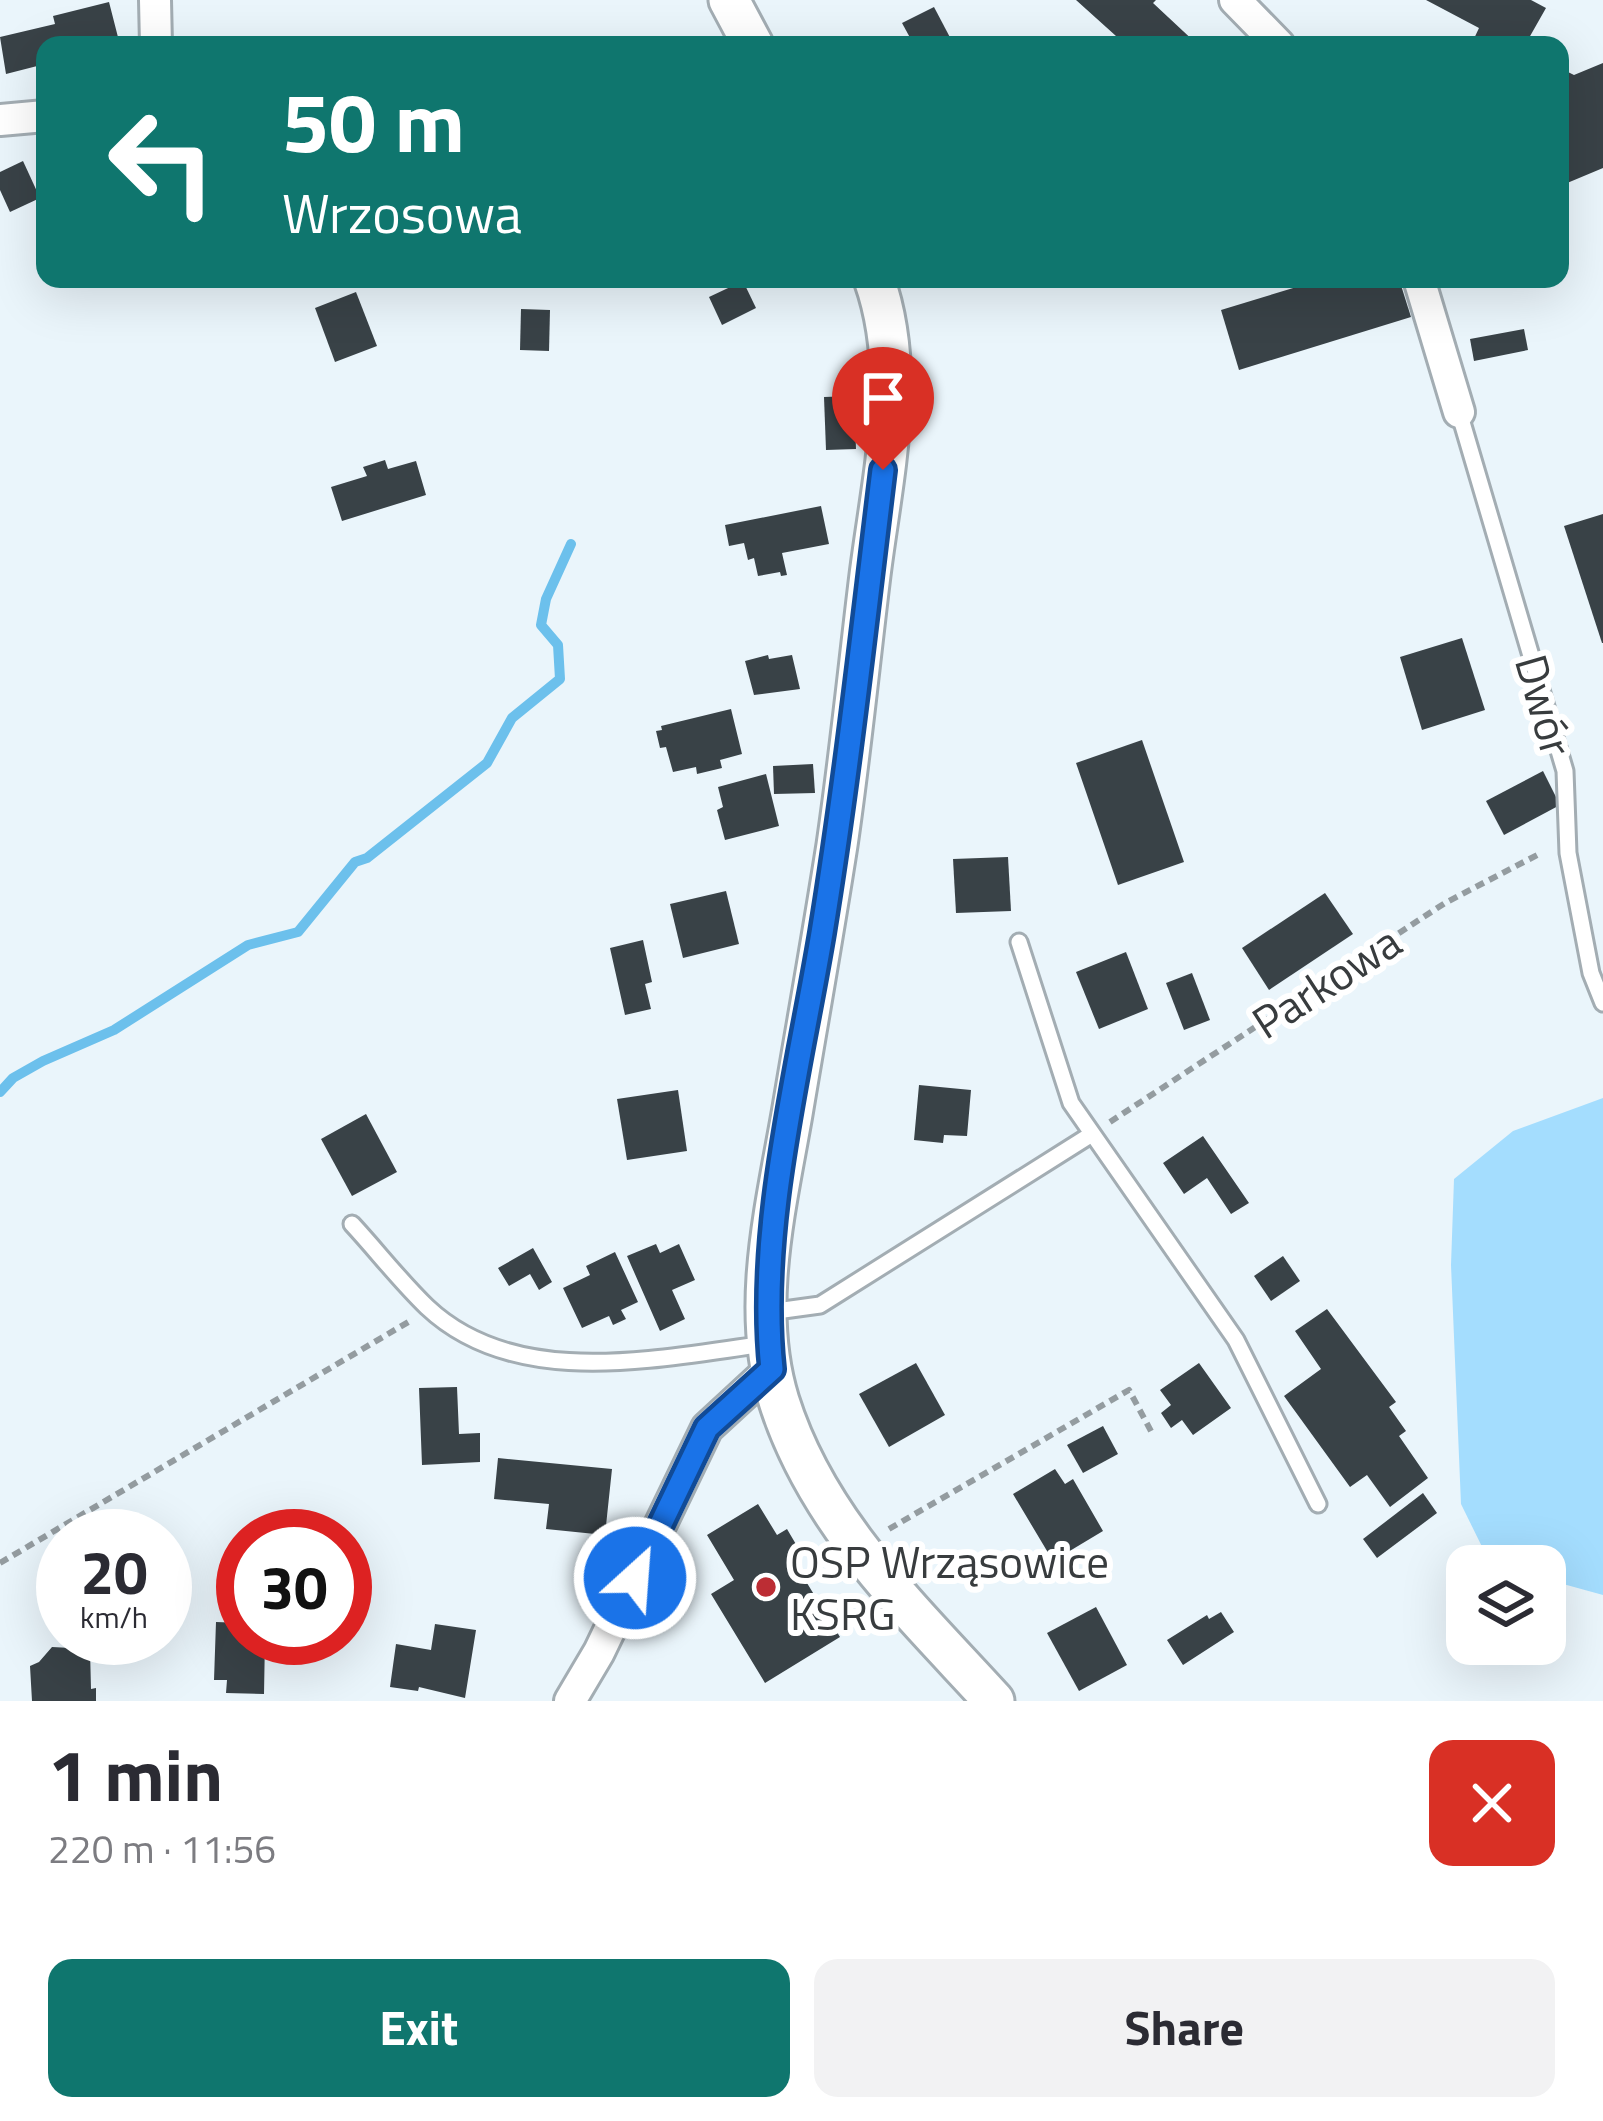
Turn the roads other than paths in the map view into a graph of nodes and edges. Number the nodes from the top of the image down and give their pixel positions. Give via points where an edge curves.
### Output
1 (155, 0) edge
2 (729, 0) edge
3 (1235, 0) edge
4 (156, 36) edge
5 (748, 36) edge
6 (1261, 36) edge
7 (36, 117) edge
8 (0, 121) edge
9 (876, 288) edge
10 (1422, 288) edge
11 (1460, 412) joint
12 (1019, 942) dead end
13 (1603, 1003) edge
14 (1092, 1134) junction
15 (352, 1224) dead end
16 (769, 1342) junction
17 (1318, 1504) dead end
18 (569, 1701) edge
19 (994, 1701) edge

1 - 4 street
2 - 5 street
3 - 6 street
7 - 8 street
9 - 16 street via 890,345 888,423 837,845 774,1217
10 - 11 street
11 - 13 lane, Dwór via 1565,771 1568,840
12 - 14 lane via 1071,1103
14 - 16 lane
14 - 17 lane via 1236,1340
15 - 16 lane via 429,1310 486,1345 542,1359 638,1362
16 - 18 street via 707,1428
16 - 19 street via 796,1448 851,1540

